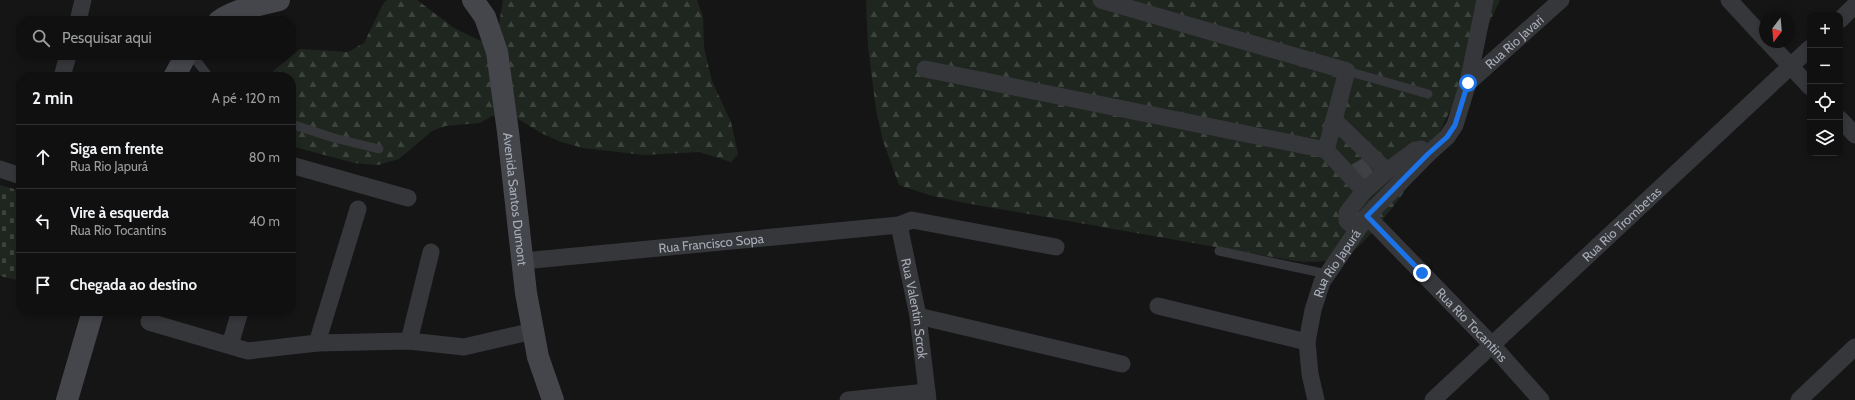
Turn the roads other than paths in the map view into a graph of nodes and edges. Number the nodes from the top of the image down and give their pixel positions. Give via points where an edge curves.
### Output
1 (83, 0) edge
2 (279, 0) edge
3 (473, 0) edge
4 (1101, 0) edge
5 (1485, 0) edge
6 (1561, 0) edge
7 (1728, 0) edge
8 (1855, 5) edge
9 (79, 16) edge
10 (226, 16) edge
11 (1843, 17) edge
12 (1759, 33) edge
13 (1773, 48) edge
14 (1807, 51) edge
15 (67, 60) edge
16 (183, 60) edge
17 (196, 60) edge
18 (1790, 67) junction
19 (925, 69) dead end
20 (1347, 71) junction
21 (63, 72) edge
22 (177, 72) edge
23 (205, 72) edge
24 (1468, 83) junction
25 (1807, 84) edge
26 (1428, 94) dead end
27 (1334, 120) junction
28 (1841, 120) edge
29 (296, 126) edge
30 (1855, 135) edge
31 (379, 148) dead end
32 (1326, 150) junction
33 (1428, 154) junction
34 (296, 166) edge
35 (0, 169) edge
36 (1387, 171) junction
37 (16, 174) edge
38 (1364, 191) junction
39 (408, 198) dead end
40 (358, 209) dead end
41 (1367, 216) junction
42 (899, 226) junction
43 (1357, 230) junction
44 (1056, 246) dead end
45 (1219, 251) dead end
46 (431, 252) dead end
47 (523, 261) junction
48 (1327, 274) junction
49 (1158, 306) dead end
50 (92, 316) edge
51 (151, 316) edge
52 (239, 316) edge
53 (918, 316) junction
54 (533, 331) junction
55 (408, 341) junction
56 (1307, 342) junction
57 (317, 343) junction
58 (230, 345) junction
59 (1492, 345) junction
60 (1855, 346) edge
61 (1122, 364) dead end
62 (927, 396) edge
63 (67, 400) edge
64 (553, 400) edge
65 (848, 400) edge
66 (1316, 400) edge
67 (1433, 400) edge
68 (1541, 400) edge
69 (1799, 400) edge

1 - 9 street
2 - 10 street
3 - 47 street, Avenida Santos Dumont via 485,17 497,52
4 - 20 street
5 - 24 street, Rua Rio Japurá
6 - 24 street, Rua Rio Javari
7 - 12 street
8 - 11 street
13 - 18 street
14 - 18 street, Rua Rio Trombetas
15 - 21 street
16 - 22 street
17 - 23 lane
18 - 25 street
18 - 59 street, Rua Rio Trombetas
19 - 32 street
20 - 26 lane
20 - 27 street
24 - 33 street, Rua Rio Japurá via 1455,125 1447,137
27 - 32 street
27 - 36 street
28 - 30 street
29 - 31 lane via 334,138
32 - 38 street
33 - 36 street via 1421,149 1414,151
33 - 41 street, Rua Rio Japurá
34 - 39 street
35 - 37 street
36 - 38 street
38 - 43 street via 1347,213 1347,221
40 - 57 street
41 - 43 street, Rua Rio Japurá
41 - 59 street, Rua Rio Tocantins
42 - 44 street, Rua Francisco Sopa via 912,220
42 - 47 street, Rua Francisco Sopa
42 - 53 street, Rua Valentin Scrok
43 - 48 street, Rua Rio Japurá
45 - 48 lane
46 - 55 street
47 - 54 street, Avenida Santos Dumont
48 - 56 street, Rua Rio Japurá via 1313,310
49 - 56 street
50 - 63 street
51 - 58 street via 149,322
52 - 58 street
53 - 61 street
53 - 62 street, Rua Valentin Scrok
54 - 55 street via 464,347
54 - 64 street, Avenida Santos Dumont via 538,357
55 - 57 street
56 - 66 street, Rua Rio Japurá
57 - 58 street via 248,351
59 - 67 street, Rua Rio Trombetas
59 - 68 street, Rua Rio Tocantins
60 - 69 street
62 - 65 street

